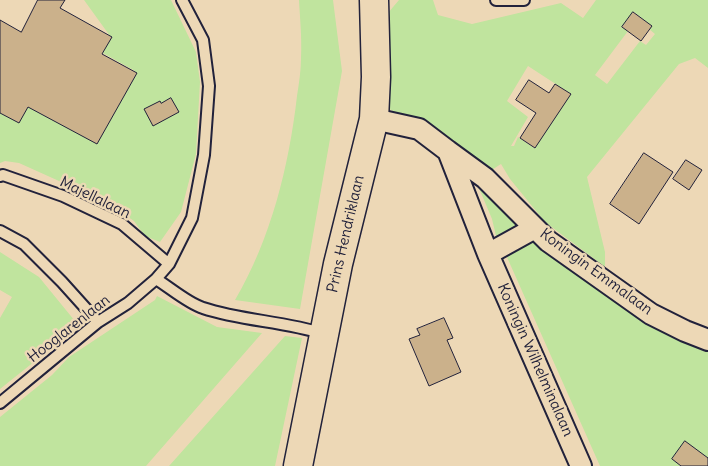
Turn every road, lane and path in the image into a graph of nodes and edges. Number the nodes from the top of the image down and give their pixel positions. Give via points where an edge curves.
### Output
1 (182, 0) edge
2 (374, 0) edge
3 (496, 0) edge
4 (524, 0) edge
5 (374, 119) junction
6 (448, 151) junction
7 (0, 176) edge
8 (535, 228) junction
9 (0, 231) edge
10 (488, 254) junction
11 (169, 264) junction
12 (156, 280) junction
13 (98, 322) junction
14 (324, 334) junction
15 (708, 340) edge
16 (0, 403) edge
17 (298, 466) edge
18 (581, 466) edge

1 - 11 lane, Hooglarenlaan via 203,40 209,86 204,155 192,218
2 - 5 main road, Prins Hendriklaan
3 - 4 lane
5 - 6 street via 419,129
5 - 14 main road, Prins Hendriklaan
6 - 8 street, Koningin Emmalaan via 485,178
6 - 10 street, Koningin Wilhelminalaan
7 - 11 lane, Majellalaan via 63,196 122,224
8 - 10 street
8 - 15 street, Koningin Emmalaan via 548,241 651,314
9 - 13 lane via 24,244
10 - 18 street, Koningin Wilhelminalaan
11 - 12 lane, Hooglarenlaan
12 - 13 lane, Hooglarenlaan
12 - 14 lane via 200,307
13 - 16 lane, Hooglarenlaan
14 - 17 main road, Prins Hendriklaan

